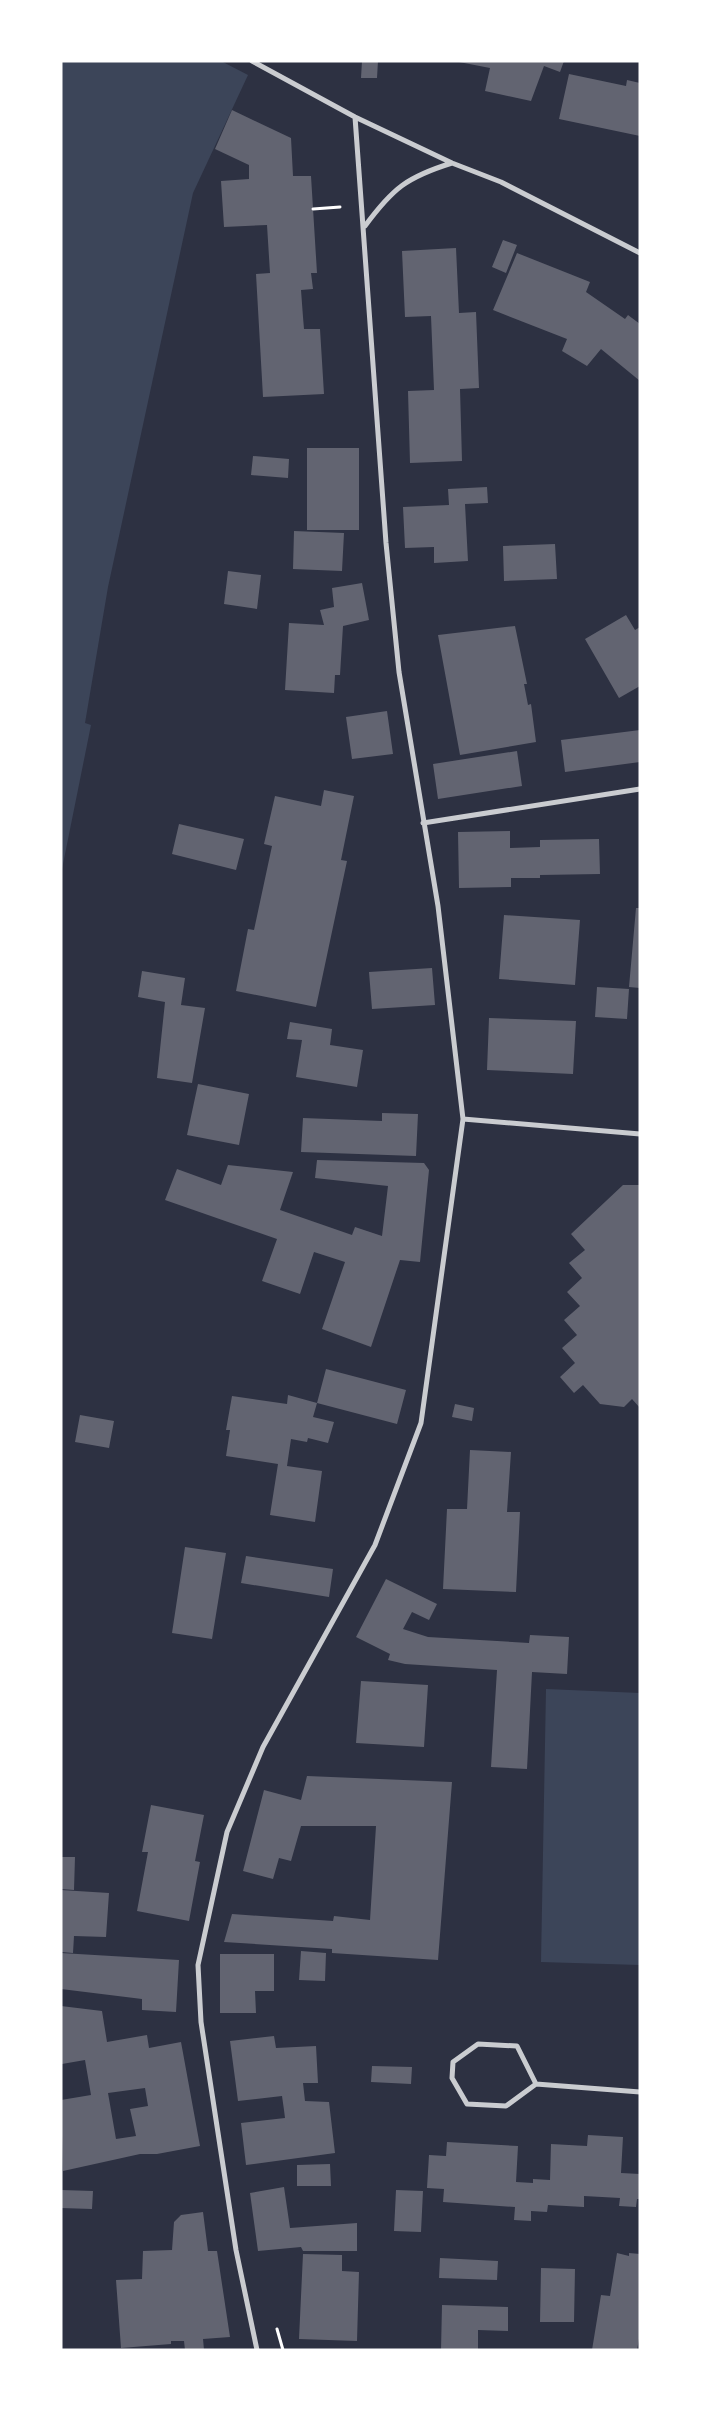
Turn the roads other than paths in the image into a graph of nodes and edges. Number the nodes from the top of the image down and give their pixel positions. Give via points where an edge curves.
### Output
1 (252, 61) edge
2 (355, 117) junction
3 (452, 163) junction
4 (364, 226) junction
5 (640, 253) edge
6 (640, 789) edge
7 (423, 823) junction
8 (463, 1119) junction
9 (640, 1134) edge
10 (536, 2084) junction
11 (640, 2092) edge
12 (257, 2350) edge

1 - 2 street
2 - 3 street
2 - 4 street
3 - 4 street via 420,173 386,197
3 - 5 street via 501,182
4 - 7 street via 386,543 396,642
6 - 7 street
7 - 8 street via 438,906
8 - 9 street
8 - 12 street via 421,1423 375,1546 263,1747 227,1832 198,1966 201,2022 236,2250
10 - 10 street via 506,2106 467,2104 452,2078 453,2062 478,2044 517,2046
10 - 11 street

